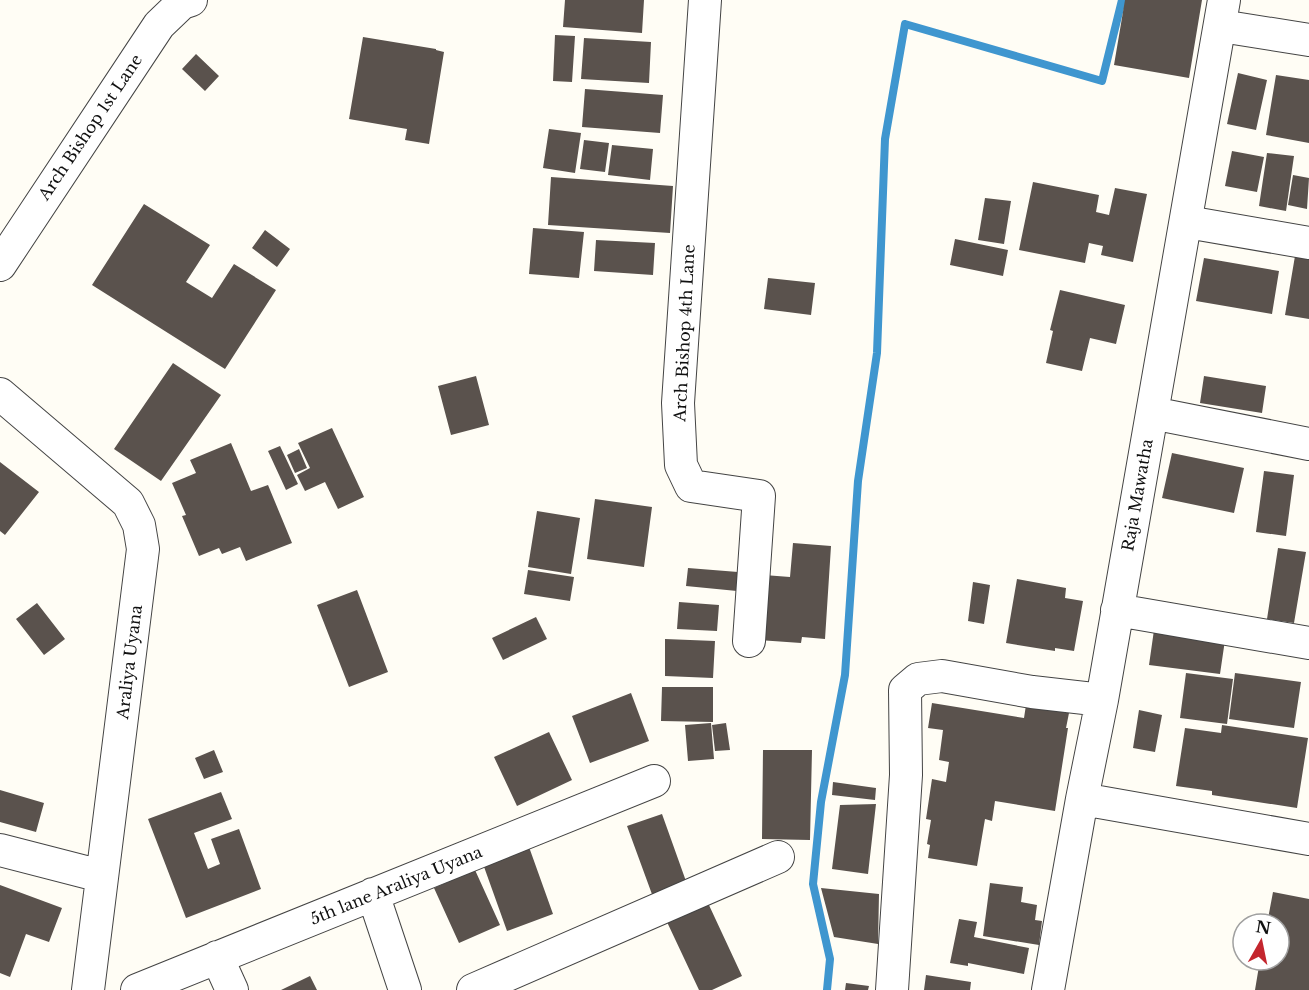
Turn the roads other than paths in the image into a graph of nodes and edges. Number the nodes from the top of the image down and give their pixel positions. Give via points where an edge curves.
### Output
1 (191, 0) edge
2 (705, 0) edge
3 (1222, 13) edge
4 (1309, 40) edge
5 (1187, 222) junction
6 (1309, 243) edge
7 (0, 264) edge
8 (0, 394) edge
9 (1152, 413) junction
10 (1309, 444) edge
11 (1117, 610) junction
12 (749, 642) dead end
13 (1309, 643) edge
14 (1102, 700) junction
15 (654, 781) dead end
16 (1082, 799) junction
17 (1309, 839) edge
18 (0, 850) edge
19 (778, 856) dead end
20 (101, 876) junction
21 (373, 894) junction
22 (218, 957) junction
23 (88, 990) edge
24 (137, 990) edge
25 (232, 990) edge
26 (405, 990) edge
27 (473, 990) edge
28 (892, 990) edge
29 (1048, 990) edge

1 - 7 street, Arch Bishop 1st Lane via 182,3 159,25
2 - 12 street, Arch Bishop 4th Lane via 678,403 681,465 691,486 759,496
3 - 4 street
3 - 5 street, Raja Mawatha
5 - 6 street
5 - 9 street, Raja Mawatha
8 - 20 street, Araliya Uyana via 128,503 139,525 143,549
9 - 10 street
9 - 11 street, Raja Mawatha
11 - 13 street
11 - 14 street, Raja Mawatha
14 - 16 street, Raja Mawatha
14 - 28 street via 942,676 918,679 905,690 906,775
15 - 21 street, 5th lane Araliya Uyana
16 - 17 street
16 - 29 street, Raja Mawatha
18 - 20 street
19 - 27 street
20 - 23 street, Araliya Uyana
21 - 22 street, 5th lane Araliya Uyana
21 - 26 street
22 - 24 street, 5th lane Araliya Uyana
22 - 25 street

